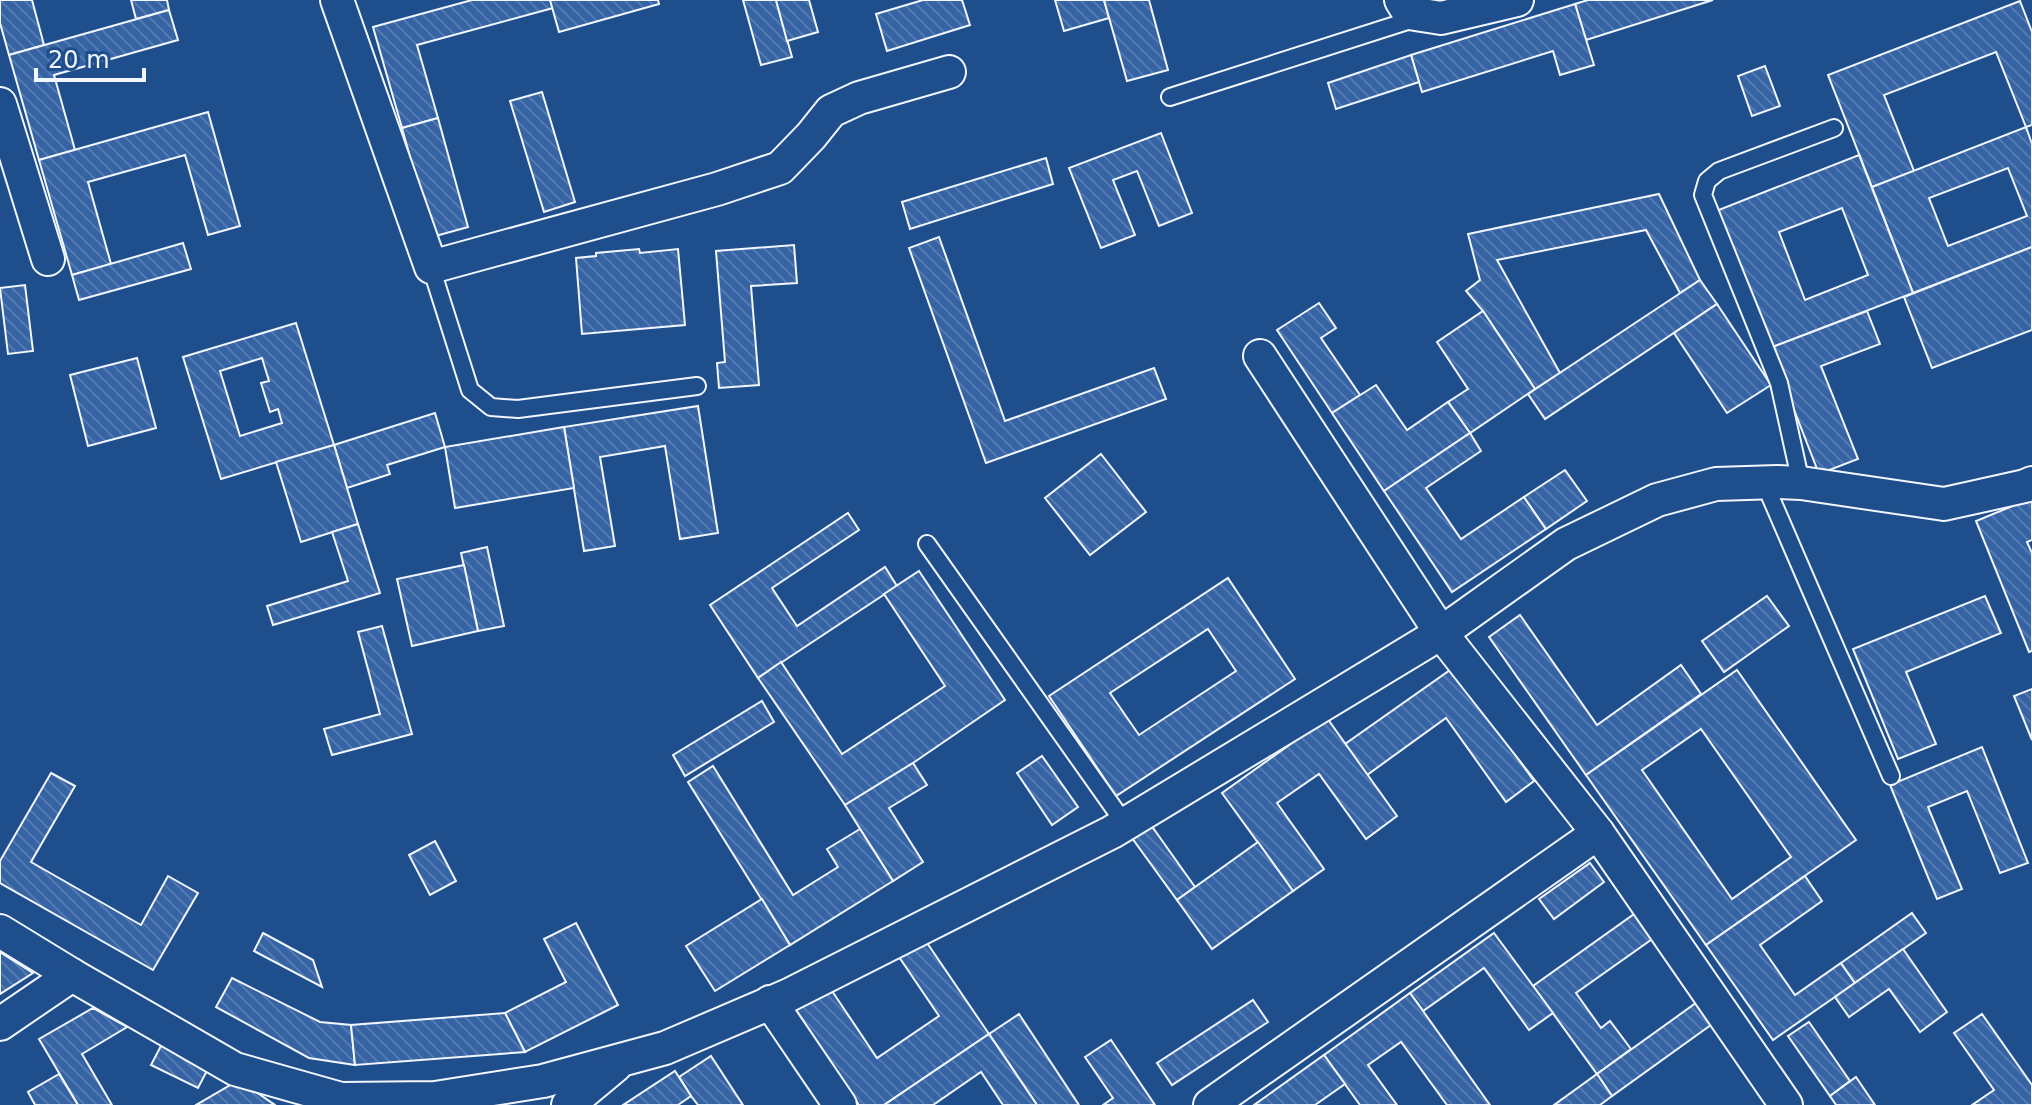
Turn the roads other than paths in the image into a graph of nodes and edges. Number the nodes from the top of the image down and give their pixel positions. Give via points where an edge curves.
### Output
1 (337, 0) edge
2 (1517, 0) edge
3 (1413, 8) edge
4 (949, 72) dead end
5 (1170, 97) dead end
6 (0, 104) edge
7 (1834, 128) dead end
8 (48, 259) dead end
9 (431, 267) junction
10 (1260, 356) dead end
11 (697, 386) dead end
12 (1764, 482) junction
13 (1801, 483) junction
14 (2032, 483) edge
15 (927, 544) dead end
16 (1441, 633) junction
17 (1891, 776) dead end
18 (1125, 824) junction
19 (1598, 833) junction
20 (0, 931) edge
21 (72, 975) junction
22 (770, 1002) junction
23 (0, 1024) edge
24 (622, 1060) junction
25 (568, 1105) edge
26 (840, 1105) edge
27 (1210, 1105) edge
28 (1786, 1105) edge

1 - 9 street
2 - 3 street via 1441,18
3 - 5 lane
4 - 9 street via 831,111 780,168
6 - 8 street
7 - 13 lane via 1719,171 1707,181 1703,195 1779,383
9 - 11 lane via 470,390 491,407 518,409
10 - 16 street
12 - 13 street
12 - 16 street via 1716,484 1657,500 1566,544
12 - 17 lane
13 - 14 street via 1944,504
15 - 18 lane
16 - 18 street
16 - 19 street
18 - 22 street
19 - 27 street
19 - 28 street
20 - 21 street
21 - 23 street
21 - 24 street via 235,1069 341,1099 435,1098 543,1081
22 - 24 street via 665,1048
22 - 26 street
24 - 25 street

